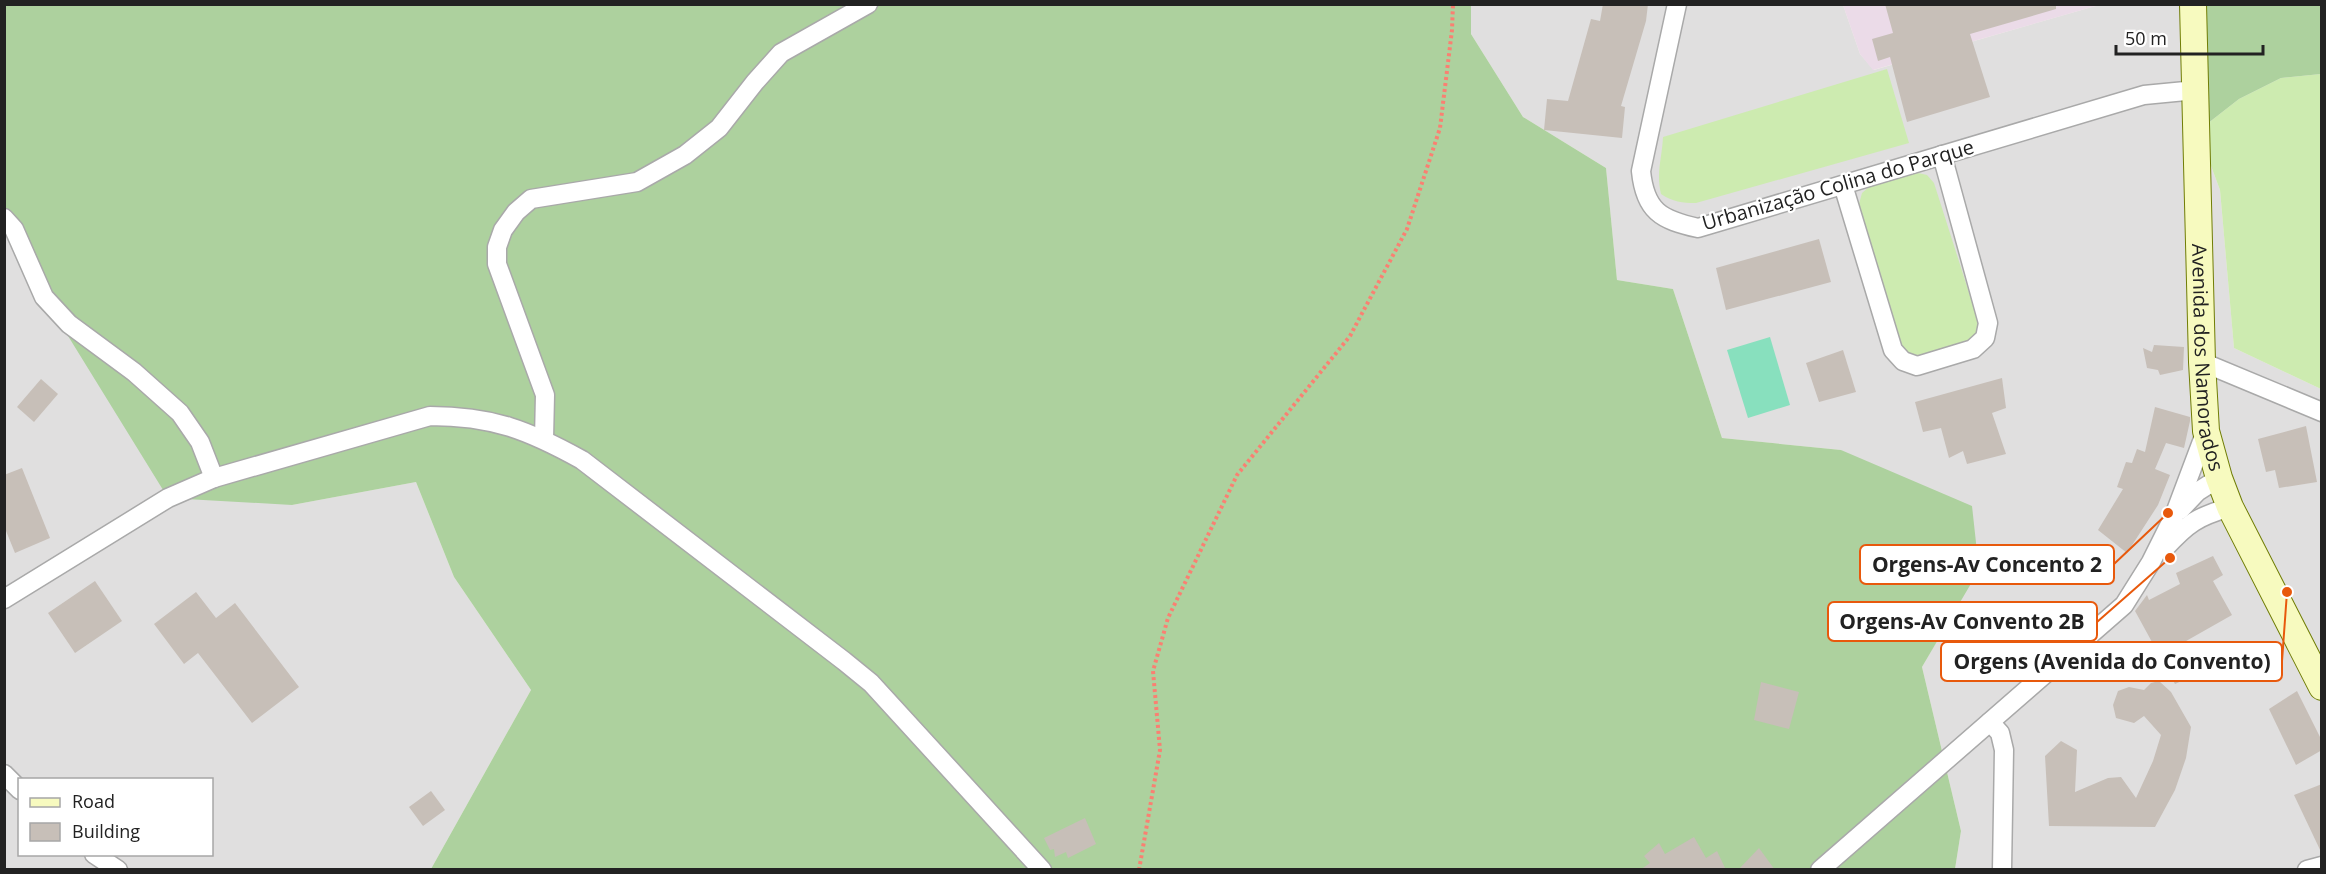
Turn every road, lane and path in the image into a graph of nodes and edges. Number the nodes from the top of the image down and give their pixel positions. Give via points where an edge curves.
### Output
1 (868, 4) edge
2 (1453, 4) edge
3 (1677, 4) edge
4 (2193, 4) edge
5 (2196, 90) junction
6 (1942, 155) junction
7 (1843, 185) junction
8 (4, 218) edge
9 (2202, 362) junction
10 (2322, 412) edge
11 (2206, 431) junction
12 (544, 438) junction
13 (214, 477) junction
14 (2219, 478) junction
15 (2230, 507) junction
16 (2174, 516) junction
17 (2151, 562) junction
18 (4, 599) edge
19 (2322, 687) edge
20 (1990, 722) junction
21 (4, 774) edge
22 (18, 788) edge
23 (96, 856) edge
24 (2322, 866) edge
25 (118, 870) edge
26 (1042, 870) edge
27 (1140, 870) edge
28 (1820, 870) edge
29 (2002, 870) edge
30 (2307, 870) edge

1 - 12 street via 781,53 719,128 685,155 637,182 531,199 516,212 503,230 497,264 545,395
2 - 27 path via 1440,128 1407,229 1350,336 1237,475 1168,618 1153,671 1160,750
3 - 7 street, Urbanização Colina do Parque via 1641,171 1643,191 1664,218 1698,228
4 - 5 street, Avenida dos Namorados
5 - 6 street, Urbanização Colina do Parque via 2144,95
5 - 9 street, Avenida dos Namorados
6 - 7 street, Urbanização Colina do Parque
6 - 7 street via 1989,323 1985,338 1973,349 1917,366 1903,361 1893,350
8 - 13 street via 14,229 44,297 69,324 134,372 180,413 200,442
9 - 10 street
9 - 11 street, Avenida dos Namorados
11 - 14 street, Avenida dos Namorados
11 - 16 street
12 - 13 street via 466,416 430,416
12 - 26 street via 582,460 871,683
13 - 18 street via 168,498
14 - 15 street, Avenida dos Namorados
14 - 16 street via 2197,492
15 - 17 street via 2187,524
15 - 19 street, Avenida dos Namorados
16 - 17 street
17 - 20 street via 2124,605
20 - 28 street
20 - 29 street via 2000,733 2004,750
21 - 22 street
23 - 25 street
24 - 30 street

